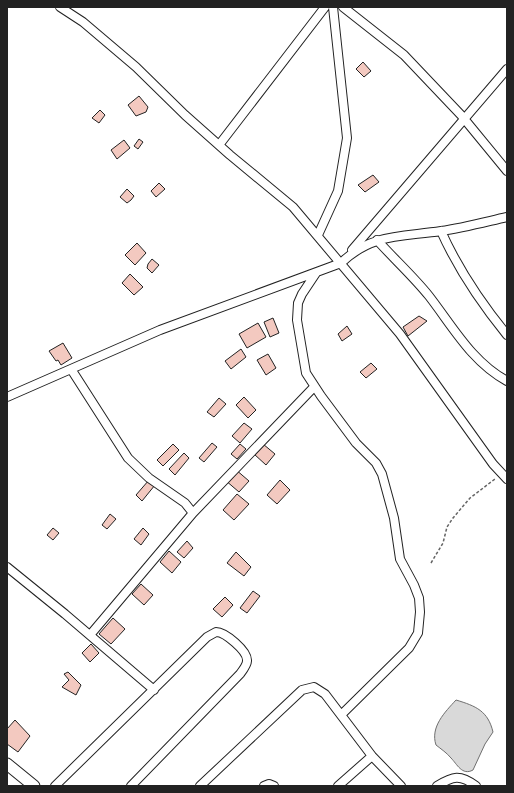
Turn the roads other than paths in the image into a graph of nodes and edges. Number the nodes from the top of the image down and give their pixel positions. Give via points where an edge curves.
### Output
1 (60, 7) edge
2 (325, 7) edge
3 (333, 7) edge
4 (343, 7) edge
5 (507, 69) edge
6 (464, 119) junction
7 (219, 146) junction
8 (507, 171) edge
9 (507, 217) edge
10 (441, 231) junction
11 (318, 235) junction
12 (376, 240) junction
13 (341, 263) junction
14 (316, 274) junction
15 (507, 335) edge
16 (71, 369) junction
17 (507, 381) edge
18 (314, 387) junction
19 (7, 397) edge
20 (504, 477) edge
21 (193, 513) junction
22 (7, 567) edge
23 (90, 635) junction
24 (154, 690) junction
25 (341, 715) junction
26 (372, 756) junction
27 (7, 764) edge
28 (34, 786) edge
29 (55, 786) edge
30 (131, 786) edge
31 (200, 786) edge
32 (264, 786) edge
33 (274, 786) edge
34 (338, 786) edge
35 (400, 786) edge
36 (438, 786) edge
37 (476, 786) edge

1 - 7 street via 83,22 136,67
2 - 7 street
3 - 11 street via 347,138 338,191
4 - 6 street via 404,55
5 - 6 street
6 - 8 street
6 - 13 street
7 - 11 street via 281,195
9 - 10 street
10 - 12 street
10 - 15 street via 453,258 487,310
11 - 13 street
12 - 13 street via 358,248
12 - 17 street via 429,297 463,343 496,375
13 - 14 street
13 - 20 street via 400,334
14 - 16 street via 160,330
14 - 18 street via 300,298 297,320 306,373
16 - 19 street
16 - 21 street via 128,458 149,478 185,503
18 - 21 street
18 - 25 street via 356,443 376,463 382,474 394,518 400,559 419,598 418,633 408,648
21 - 23 street
22 - 23 street
23 - 24 street
24 - 29 street
24 - 30 street via 207,637 216,632 224,633 247,657 248,663 240,674
25 - 26 street
25 - 31 street via 325,694 314,687 302,690
26 - 34 street
26 - 35 street
27 - 28 street
32 - 33 street
36 - 37 street via 460,777

